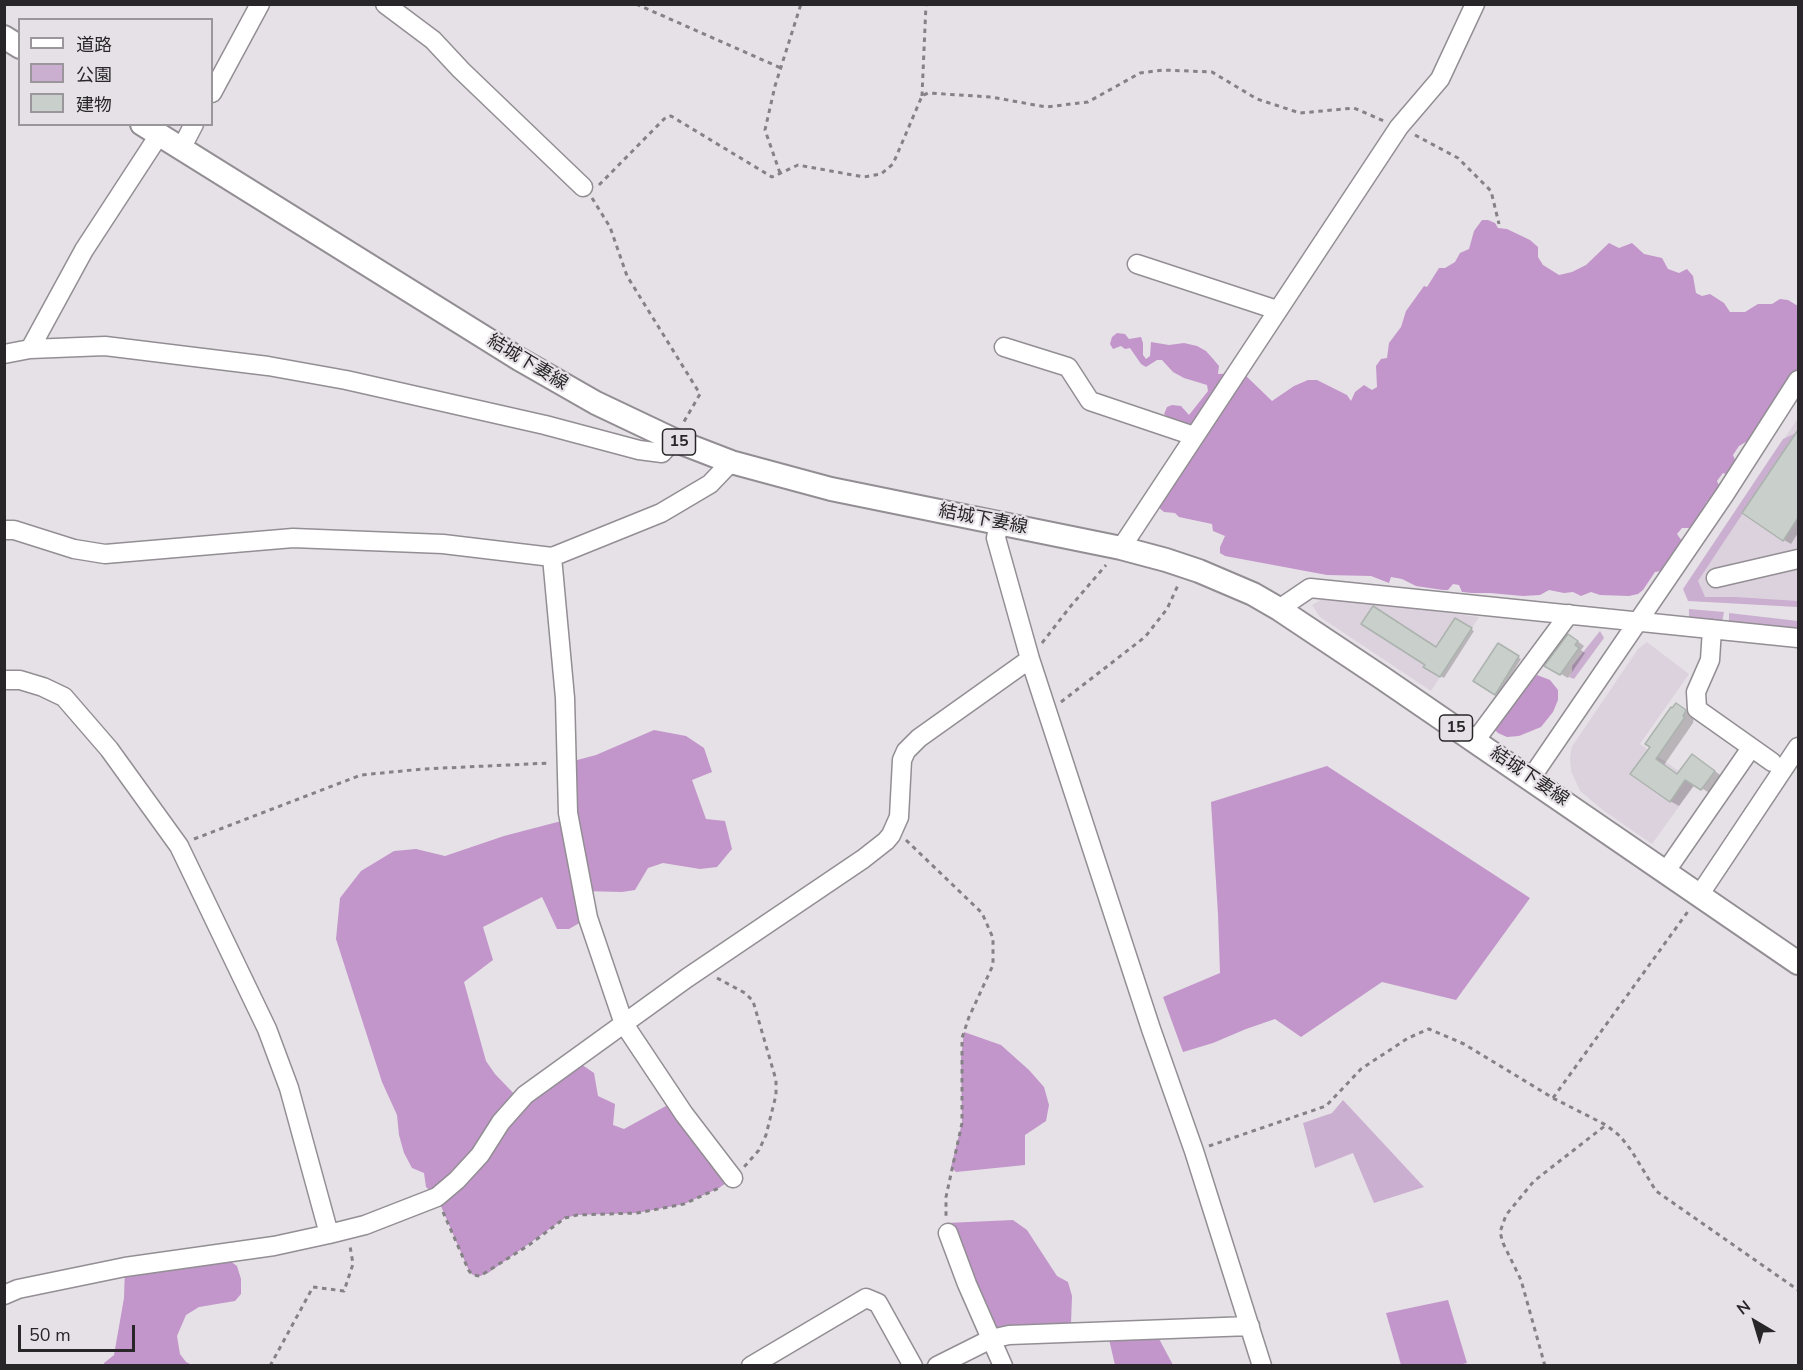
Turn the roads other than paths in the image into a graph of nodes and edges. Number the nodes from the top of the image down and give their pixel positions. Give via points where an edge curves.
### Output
1 (260, 4) edge
2 (385, 4) edge
3 (1475, 4) edge
4 (4, 37) edge
5 (18, 46) edge
6 (213, 91) edge
7 (193, 126) edge
8 (150, 130) edge
9 (181, 149) junction
10 (586, 191) road end
11 (1137, 264) dead end
12 (1277, 310) junction
13 (1004, 346) dead end
14 (30, 349) junction
15 (4, 354) edge
16 (1798, 380) edge
17 (1792, 406) edge
18 (1194, 436) junction
19 (674, 440) junction
20 (731, 462) junction
21 (999, 523) junction
22 (4, 530) edge
23 (1121, 548) junction
24 (552, 557) junction
25 (1798, 559) edge
26 (1716, 578) dead end
27 (1280, 609) junction
28 (1569, 614) junction
29 (1639, 621) junction
30 (1712, 629) junction
31 (1798, 638) edge
32 (1030, 659) junction
33 (4, 680) edge
34 (1475, 741) junction
35 (1798, 747) edge
36 (1751, 748) junction
37 (1772, 762) dead end
38 (1531, 778) junction
39 (1666, 871) junction
40 (1700, 894) junction
41 (1798, 963) edge
42 (624, 1024) junction
43 (733, 1178) road end
44 (338, 1232) junction
45 (948, 1233) road end
46 (4, 1294) edge
47 (1250, 1326) junction
48 (991, 1339) junction
49 (751, 1365) edge
50 (913, 1365) edge
51 (938, 1365) edge
52 (1003, 1365) edge
53 (1262, 1365) edge

1 - 6 street
2 - 10 street via 433,39
3 - 12 street via 1440,79 1399,127
4 - 5 main road
7 - 9 street
8 - 9 main road, 結城下妻線 / 15
8 - 14 street
9 - 19 main road, 結城下妻線 / 15 via 519,359 596,403
11 - 12 street
12 - 18 street
13 - 18 street via 1068,367 1090,401
14 - 15 street
14 - 19 street via 105,346 268,366 545,425 639,450 662,453
16 - 17 street
17 - 29 street via 1725,494
18 - 23 street
19 - 20 main road, 結城下妻線 / 15
20 - 21 main road, 結城下妻線 / 15 via 831,489
20 - 24 street via 710,484 661,513
21 - 23 main road, 結城下妻線 / 15
21 - 32 street via 996,538
22 - 24 street via 105,554 293,538 443,544
23 - 27 main road, 結城下妻線 / 15 via 1187,567
24 - 42 street via 565,698 568,813 588,918
25 - 26 street
27 - 28 street via 1310,588
27 - 34 main road, 結城下妻線 / 15
28 - 29 street
28 - 34 street
29 - 30 street
29 - 38 street
30 - 31 street
30 - 36 street via 1710,660 1696,692 1697,709
32 - 42 street via 906,751 902,760 899,817 886,841
32 - 47 street
33 - 44 street via 20,680 64,697 109,749 179,846 267,1029
34 - 38 main road, 結城下妻線 / 15
35 - 40 street
36 - 37 street
36 - 39 street
38 - 39 main road, 結城下妻線 / 15
39 - 40 main road, 結城下妻線 / 15
40 - 41 main road, 結城下妻線 / 15
42 - 43 street via 684,1114
42 - 44 street via 525,1095 480,1155 437,1197
44 - 46 street via 274,1246 125,1267
45 - 48 street
47 - 48 street via 1051,1332
47 - 53 street
48 - 51 street
48 - 52 street
49 - 50 street via 866,1298 878,1303

